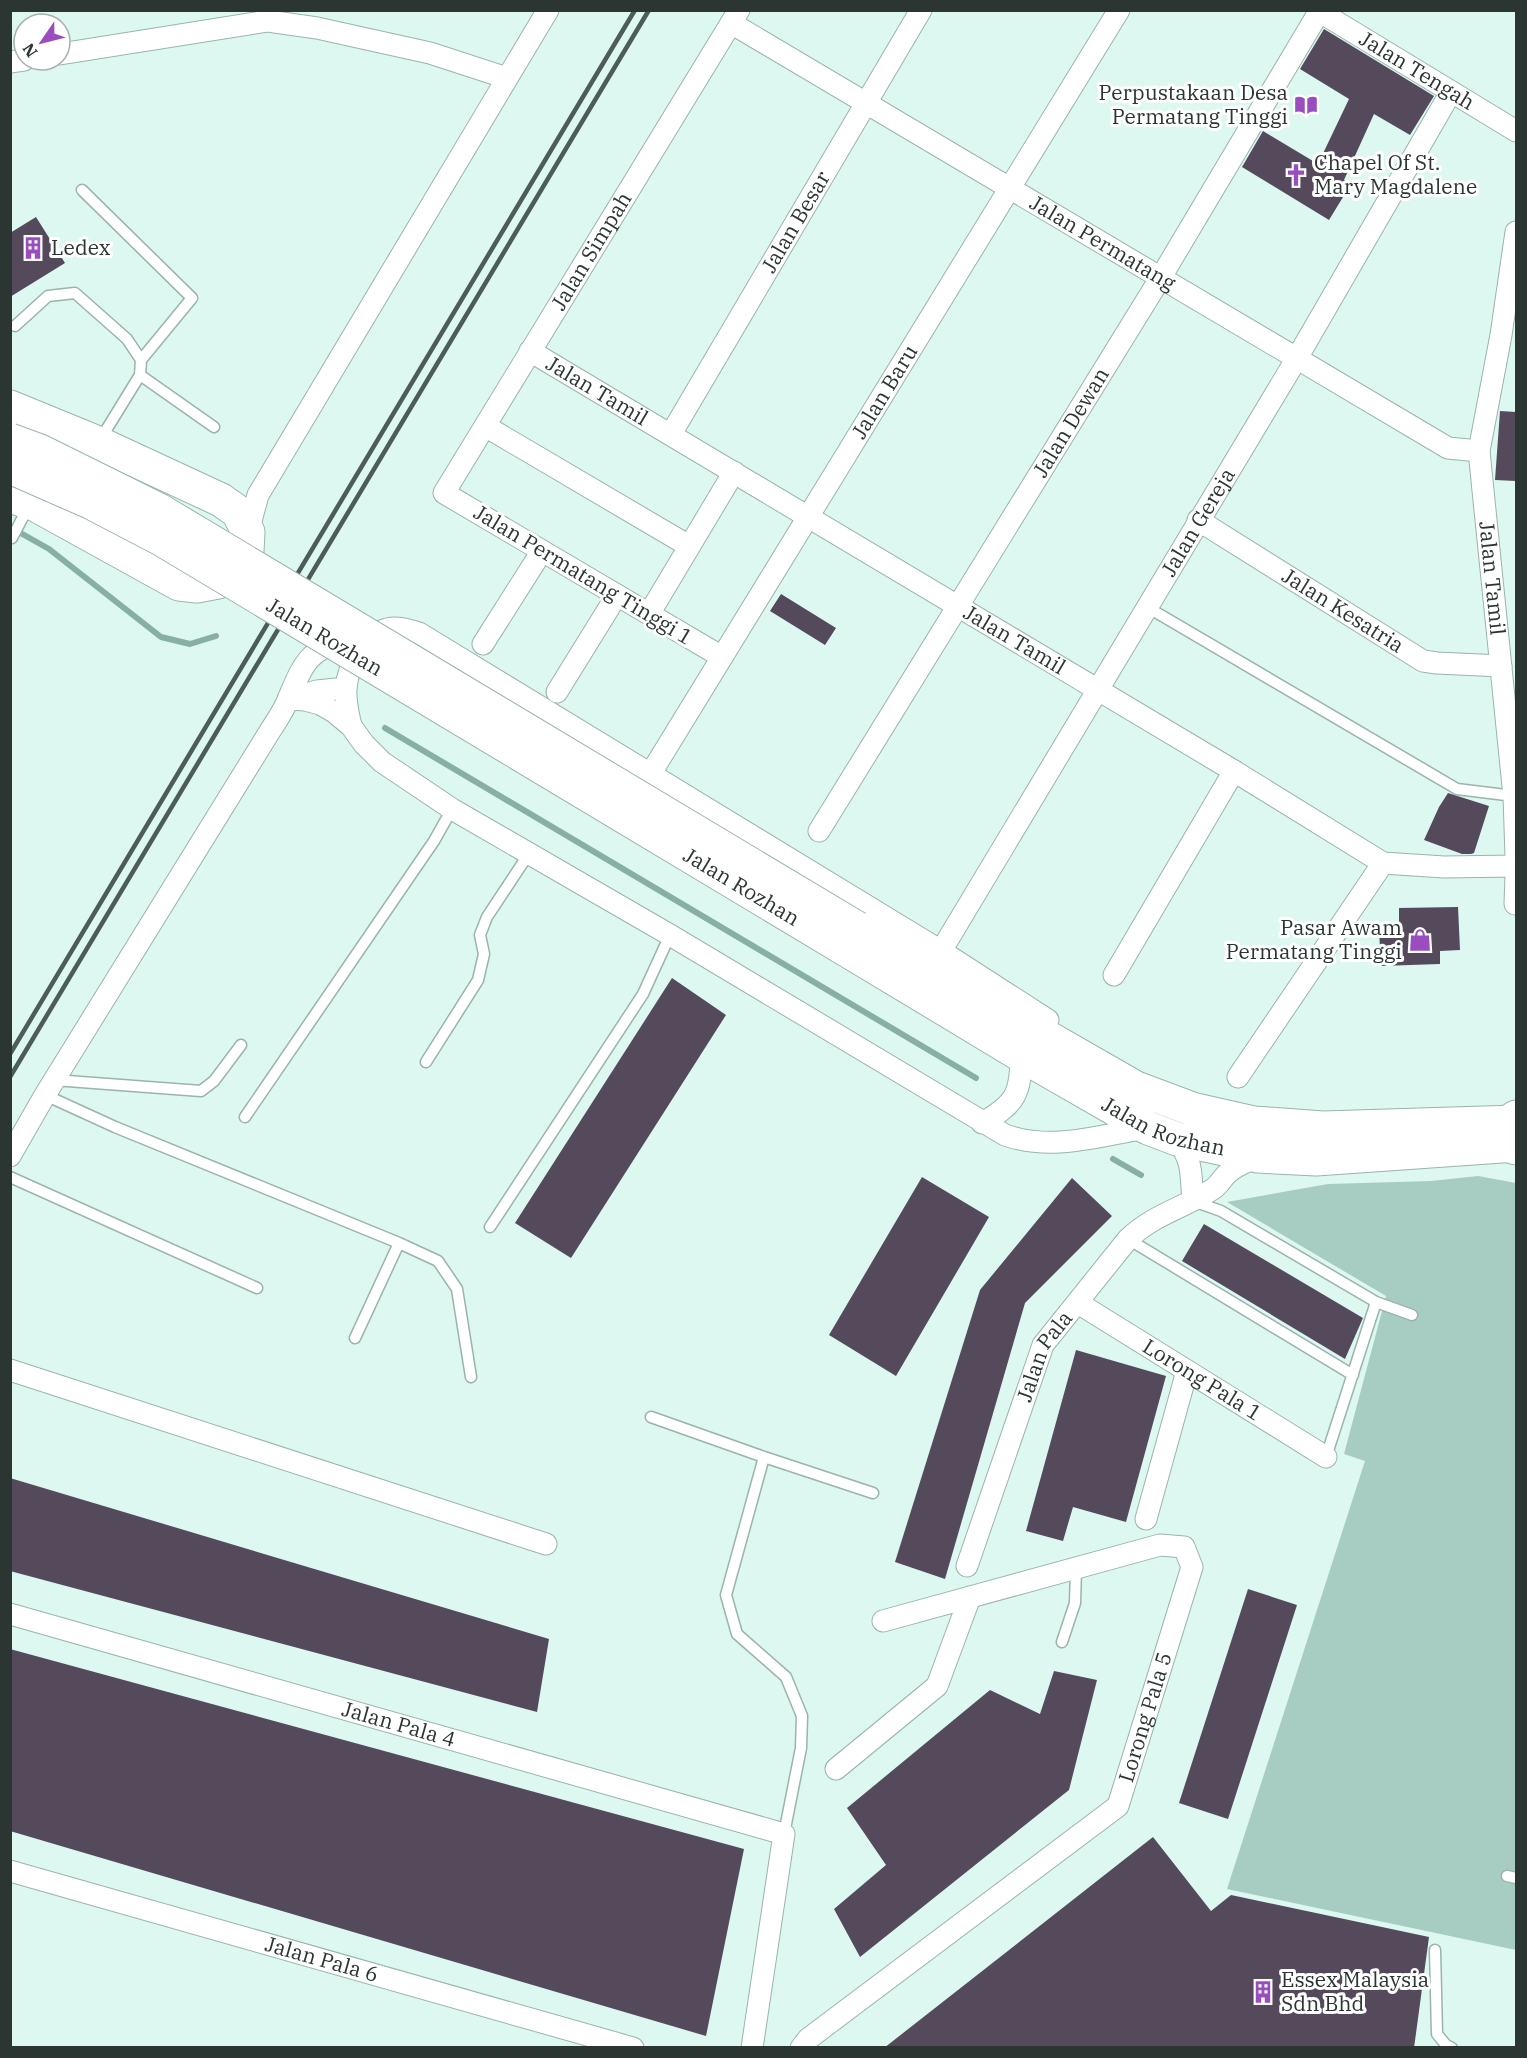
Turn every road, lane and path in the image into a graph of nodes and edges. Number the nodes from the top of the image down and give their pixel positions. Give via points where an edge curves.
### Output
1 (548, 10) edge
2 (921, 10) edge
3 (1119, 10) edge
4 (1318, 11) edge
5 (735, 17) edge
6 (72, 52) edge
7 (507, 78) junction
8 (1451, 92) junction
9 (867, 103) junction
10 (1516, 131) edge
11 (1010, 188) junction
12 (82, 190) dead end
13 (1516, 232) edge
14 (1161, 277) junction
15 (15, 326) dead end
16 (1509, 337) edge
17 (530, 351) junction
18 (1297, 358) junction
19 (141, 360) junction
20 (140, 375) junction
21 (10, 407) edge
22 (485, 426) junction
23 (214, 427) dead end
24 (671, 434) junction
25 (10, 440) edge
26 (98, 442) junction
27 (1479, 451) junction
28 (10, 467) edge
29 (734, 472) junction
30 (444, 493) joint
31 (24, 505) edge
32 (809, 516) junction
33 (1198, 520) junction
34 (248, 532) junction
35 (12, 538) edge
36 (689, 546) junction
37 (542, 551) junction
38 (617, 595) junction
39 (958, 606) junction
40 (1147, 607) junction
41 (649, 614) junction
42 (370, 640) junction
43 (483, 644) dead end
44 (722, 657) junction
45 (1501, 666) junction
46 (346, 688) junction
47 (1097, 689) junction
48 (557, 692) dead end
49 (289, 699) junction
50 (351, 726) junction
51 (1234, 771) junction
52 (651, 774) junction
53 (1514, 796) junction
54 (452, 809) junction
55 (819, 831) dead end
56 (530, 852) junction
57 (1516, 857) edge
58 (1383, 864) junction
59 (1516, 866) edge
60 (1516, 876) edge
61 (1515, 904) edge
62 (670, 935) junction
63 (849, 937) junction
64 (941, 951) junction
65 (1114, 975) dead end
66 (241, 1045) dead end
67 (1021, 1055) junction
68 (426, 1062) dead end
69 (1238, 1077) dead end
70 (49, 1087) junction
71 (1192, 1109) junction
72 (245, 1117) dead end
73 (982, 1123) junction
74 (1514, 1133) edge
75 (1163, 1134) junction
76 (10, 1156) edge
77 (1258, 1156) junction
78 (10, 1177) edge
79 (1193, 1200) junction
80 (490, 1227) dead end
81 (1128, 1239) junction
82 (399, 1243) junction
83 (257, 1288) dead end
84 (1376, 1302) junction
85 (1078, 1303) junction
86 (1412, 1315) dead end
87 (355, 1338) dead end
88 (10, 1370) edge
89 (1187, 1371) junction
90 (1353, 1375) junction
91 (471, 1377) dead end
92 (651, 1418) dead end
93 (764, 1457) junction
94 (1326, 1457) joint
95 (873, 1493) dead end
96 (1146, 1519) dead end
97 (546, 1544) dead end
98 (967, 1566) dead end
99 (1076, 1568) junction
100 (970, 1597) junction
101 (10, 1614) edge
102 (883, 1621) dead end
103 (1062, 1642) dead end
104 (836, 1769) dead end
105 (784, 1834) junction
106 (10, 1871) edge
107 (1435, 1950) dead end
108 (633, 2048) edge
109 (752, 2048) edge
110 (801, 2048) edge
111 (1452, 2048) edge

1 - 7 street
2 - 9 street, Jalan Besar
3 - 11 street, Jalan Baru
4 - 8 street, Jalan Tengah
4 - 14 street, Jalan Dewan
5 - 9 street, Jalan Permatang
5 - 17 street, Jalan Simpah
6 - 7 street via 268,21 430,53
7 - 34 street via 258,495
8 - 10 street, Jalan Tengah
8 - 18 street, Jalan Gereja
9 - 11 street, Jalan Permatang
9 - 24 street, Jalan Besar
11 - 14 street, Jalan Permatang
11 - 32 street, Jalan Baru
12 - 19 lane via 192,298
13 - 16 street, Jalan Tamil
14 - 18 street, Jalan Permatang
14 - 39 street, Jalan Dewan
15 - 19 lane via 48,296 75,293 127,339
16 - 27 street, Jalan Tamil
17 - 22 street, Jalan Simpah
17 - 24 street, Jalan Tamil
18 - 27 street, Jalan Permatang via 1448,447
18 - 33 street, Jalan Gereja
19 - 20 lane
20 - 23 lane
20 - 26 lane
21 - 26 main road
22 - 30 street, Jalan Simpah
22 - 36 street
24 - 29 street, Jalan Tamil
25 - 63 main road, Jalan Rozhan, bridge via 159,510
26 - 34 main road via 221,500 238,512
27 - 45 street, Jalan Tamil
28 - 63 main road, Jalan Rozhan, bridge via 161,539
29 - 32 street, Jalan Tamil
29 - 36 street
30 - 37 street, Jalan Permatang Tinggi 1
31 - 34 main road via 179,584 197,586 231,576 247,551
31 - 35 lane
32 - 39 street, Jalan Tamil
32 - 44 street, Jalan Baru
33 - 40 street, Jalan Gereja
33 - 45 street, Jalan Kesatria via 1423,661
36 - 41 street
37 - 38 street, Jalan Permatang Tinggi 1
37 - 43 street
38 - 41 street, Jalan Permatang Tinggi 1
38 - 48 street
39 - 47 street, Jalan Tamil
39 - 55 street, Jalan Dewan
40 - 47 street, Jalan Gereja
40 - 53 lane via 1457,789
41 - 44 street, Jalan Permatang Tinggi 1
42 - 46 street via 351,668
42 - 49 street via 326,645 314,653 299,673
42 - 52 street via 387,629 404,628 419,633
44 - 52 street, Jalan Baru
45 - 53 street, Jalan Tamil
46 - 49 street via 317,690
46 - 50 street
47 - 51 street, Jalan Tamil
47 - 64 street, Jalan Gereja
49 - 50 street via 320,704
49 - 70 street
50 - 54 street via 382,762
51 - 58 street, Jalan Tamil
51 - 65 street
52 - 64 street
53 - 57 street, Jalan Tamil
54 - 56 street
54 - 72 lane
56 - 62 street
56 - 68 lane via 487,917 480,935 484,954 477,980
58 - 59 street, Jalan Tamil
58 - 69 street
60 - 61 street
62 - 73 street
62 - 80 lane via 643,994
63 - 67 main road, Jalan Rozhan
63 - 71 main road, Jalan Rozhan via 1136,1088
64 - 71 street
66 - 70 lane via 214,1081 201,1091
67 - 73 street via 1017,1094 1010,1105
67 - 75 main road, Jalan Rozhan
70 - 76 street
70 - 82 lane via 115,1127
71 - 74 main road, Jalan Rozhan via 1254,1123
73 - 75 street via 1024,1142 1047,1144
74 - 77 main road, Jalan Rozhan via 1316,1159
75 - 77 main road, Jalan Rozhan
75 - 79 street via 1188,1156
77 - 79 street, Jalan Pala via 1229,1172 1215,1188
78 - 83 lane
79 - 81 street, Jalan Pala via 1150,1220
79 - 84 lane via 1221,1211
81 - 85 street, Jalan Pala
81 - 90 lane
82 - 87 lane
82 - 91 lane via 438,1261 456,1289
84 - 86 lane
84 - 90 lane
85 - 89 street, Lorong Pala 1
85 - 98 street, Jalan Pala via 1043,1345
88 - 97 street
89 - 94 street, Lorong Pala 1
89 - 96 street
90 - 94 lane
92 - 93 lane
93 - 95 lane
93 - 105 lane via 726,1594 737,1634 786,1677 802,1716 801,1748
99 - 100 street, Lorong Pala 5
99 - 103 lane via 1075,1603
99 - 110 street, Lorong Pala 5 via 1160,1545 1184,1547 1192,1567 1118,1806
100 - 102 street, Lorong Pala 5
100 - 104 street via 937,1686
101 - 105 street, Jalan Pala 4
105 - 109 street
106 - 108 street, Jalan Pala 6
107 - 111 lane via 1437,2034

